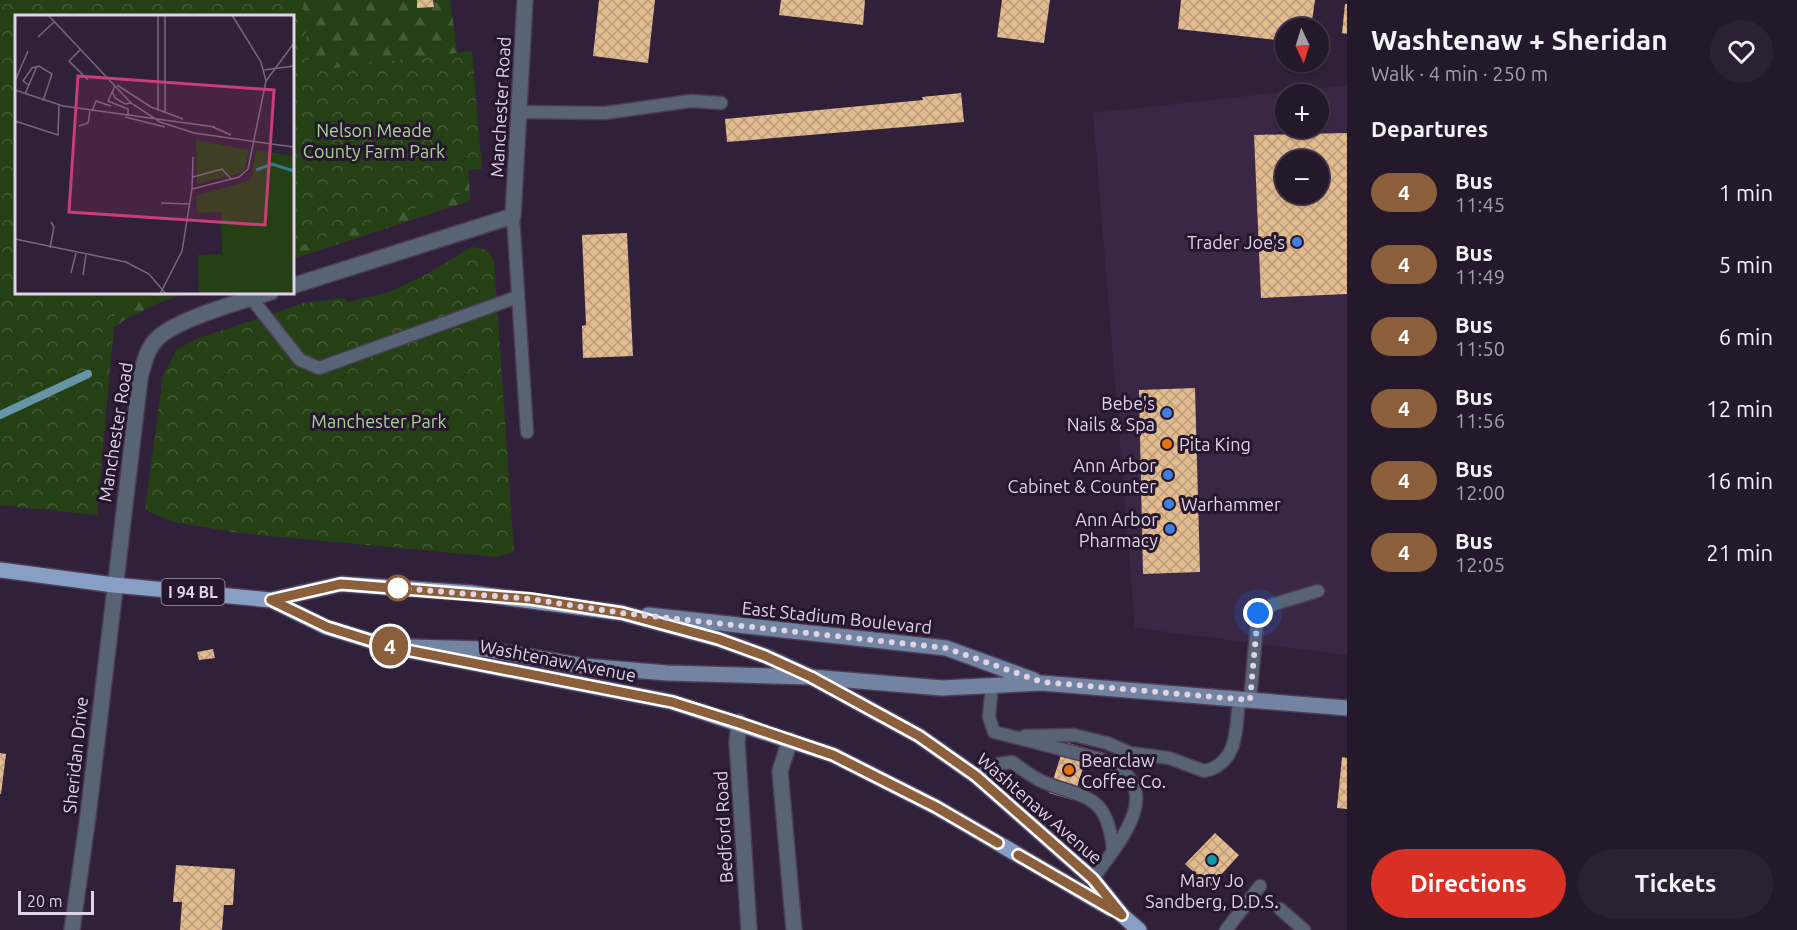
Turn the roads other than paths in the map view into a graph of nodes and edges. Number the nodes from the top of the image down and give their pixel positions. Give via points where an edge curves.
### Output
1 (525, 0) edge
2 (721, 103) dead end
3 (519, 112) junction
4 (513, 216) junction
5 (294, 285) edge
6 (265, 294) edge
7 (517, 297) junction
8 (252, 298) junction
9 (527, 432) dead end
10 (0, 570) edge
11 (114, 585) junction
12 (1318, 591) dead end
13 (271, 600) junction
14 (622, 613) junction
15 (391, 647) junction
16 (811, 677) junction
17 (1042, 682) junction
18 (992, 685) junction
19 (1244, 699) junction
20 (1347, 708) edge
21 (739, 723) junction
22 (1006, 737) junction
23 (790, 740) junction
24 (1131, 753) junction
25 (1093, 757) junction
26 (976, 776) junction
27 (1113, 849) junction
28 (1093, 879) junction
29 (1260, 886) dead end
30 (1280, 909) dead end
31 (1122, 915) junction
32 (72, 930) edge
33 (749, 930) edge
34 (794, 930) edge
35 (1139, 930) edge
36 (1226, 930) edge
37 (1304, 930) edge

1 - 3 street, Manchester Road
2 - 3 lane via 691,101 605,114
3 - 4 street, Manchester Road
4 - 5 street
4 - 7 lane, Manchester Road
6 - 8 street, Manchester Road
7 - 8 lane via 319,368 293,353
7 - 9 lane, Manchester Road
8 - 11 street, Manchester Road via 200,316 160,336 147,352 140,378
10 - 11 main road, Washtenaw Avenue / I 94 BL
11 - 13 main road, Washtenaw Avenue / I 94 BL
11 - 32 street, Sheridan Drive
12 - 19 lane via 1258,613
13 - 14 main road, Washtenaw Avenue / I 94 BL via 341,584 530,599
13 - 15 main road, Washtenaw Avenue / I 94 BL via 327,627
14 - 16 main road, Washtenaw Avenue / I 94 BL via 718,639
14 - 17 main road, East Stadium Boulevard via 946,648
15 - 16 main road, East Stadium Boulevard via 485,649 584,666 667,673
15 - 21 main road, Washtenaw Avenue / I 94 BL via 672,702
16 - 18 main road, East Stadium Boulevard via 932,688
16 - 26 main road, Washtenaw Avenue / I 94 BL via 919,736
17 - 18 main road, East Stadium Boulevard
17 - 19 main road, East Stadium Boulevard
18 - 22 lane via 988,717 994,732
19 - 20 main road, East Stadium Boulevard
19 - 24 lane via 1234,747 1213,770 1196,770 1169,758
21 - 23 main road, Washtenaw Avenue / I 94 BL
21 - 33 street, Bedford Road
22 - 24 lane via 1074,735
22 - 25 lane
23 - 31 main road, Washtenaw Avenue / I 94 BL via 833,755 936,807
23 - 34 street via 780,771
24 - 25 lane
25 - 27 lane via 1119,766 1130,777 1135,793 1137,808 1132,823
26 - 27 lane via 1012,762 1041,781 1088,797 1111,827
26 - 28 main road, Washtenaw Avenue / I 94 BL
27 - 28 lane
28 - 31 main road, Washtenaw Avenue / I 94 BL
29 - 36 lane
30 - 37 lane
31 - 35 main road, Washtenaw Avenue / I 94 BL

